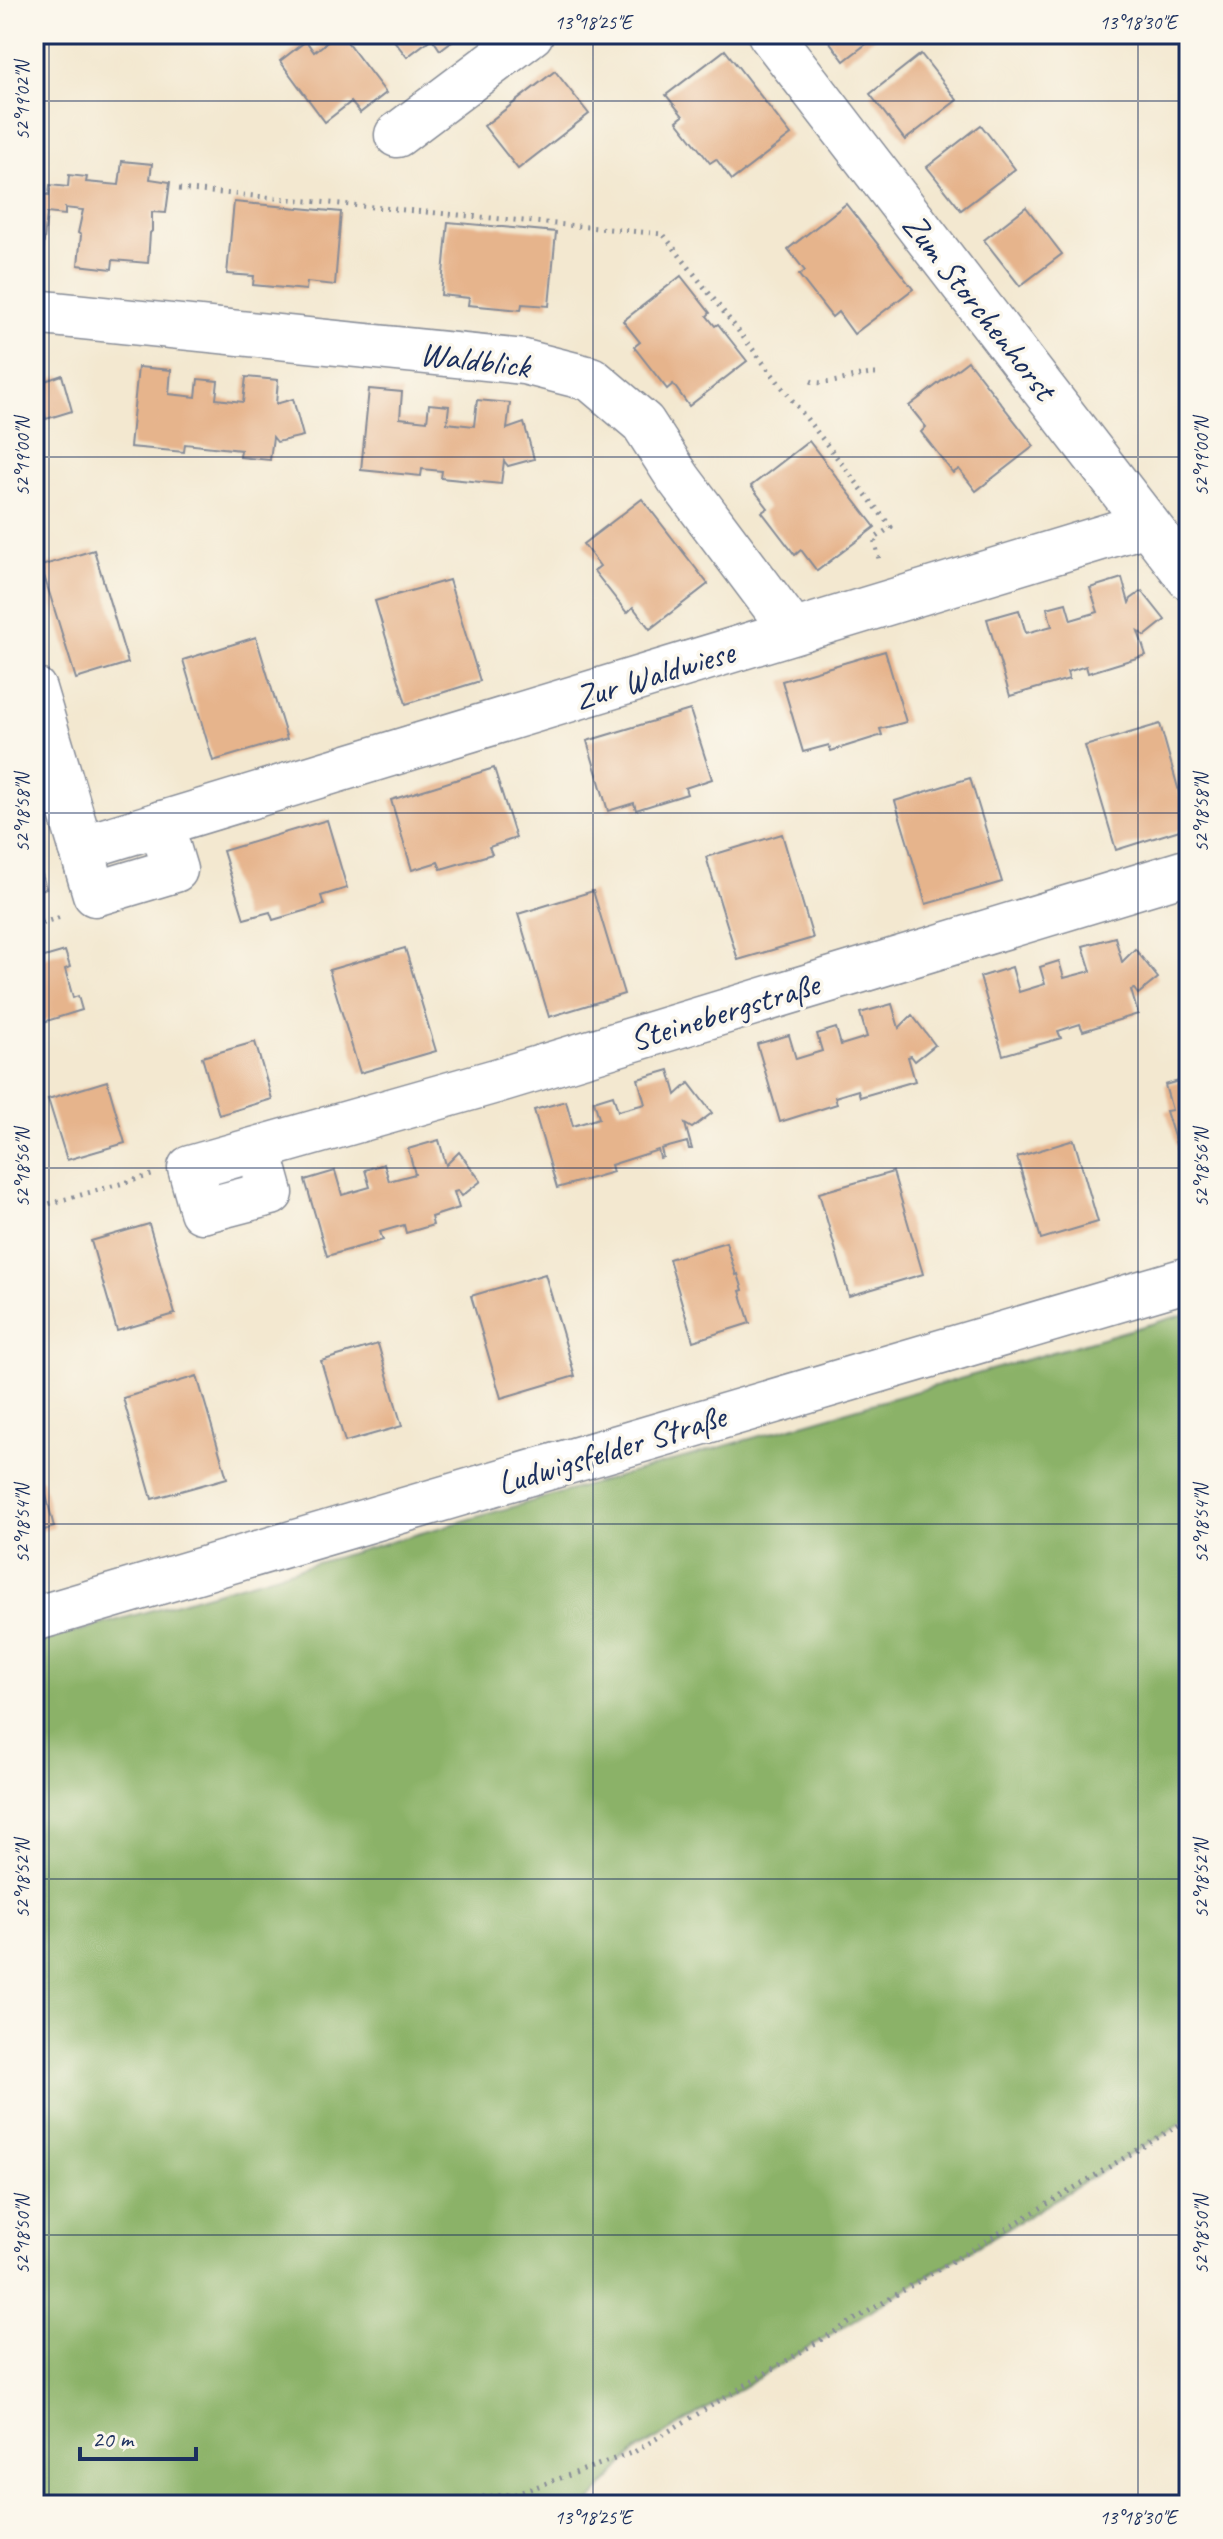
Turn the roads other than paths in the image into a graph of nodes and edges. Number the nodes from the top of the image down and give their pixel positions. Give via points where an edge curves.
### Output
1 (531, 34) edge
2 (770, 34) edge
3 (397, 135) dead end
4 (34, 312) edge
5 (1147, 524) junction
6 (1189, 578) edge
7 (793, 631) junction
8 (34, 689) edge
9 (1189, 871) edge
10 (190, 1168) road end
11 (1189, 1279) edge
12 (34, 1619) edge

1 - 3 street
2 - 5 street, Zum Storchenhorst
4 - 7 street, Waldblick via 524,362 591,379 643,423
5 - 6 street, Zum Storchenhorst
5 - 7 street, Zur Waldwiese
7 - 8 street, Zur Waldwiese via 81,848
9 - 10 street, Steinebergstraße via 259,1150 271,1193 202,1211
11 - 12 street, Ludwigsfelder Straße

